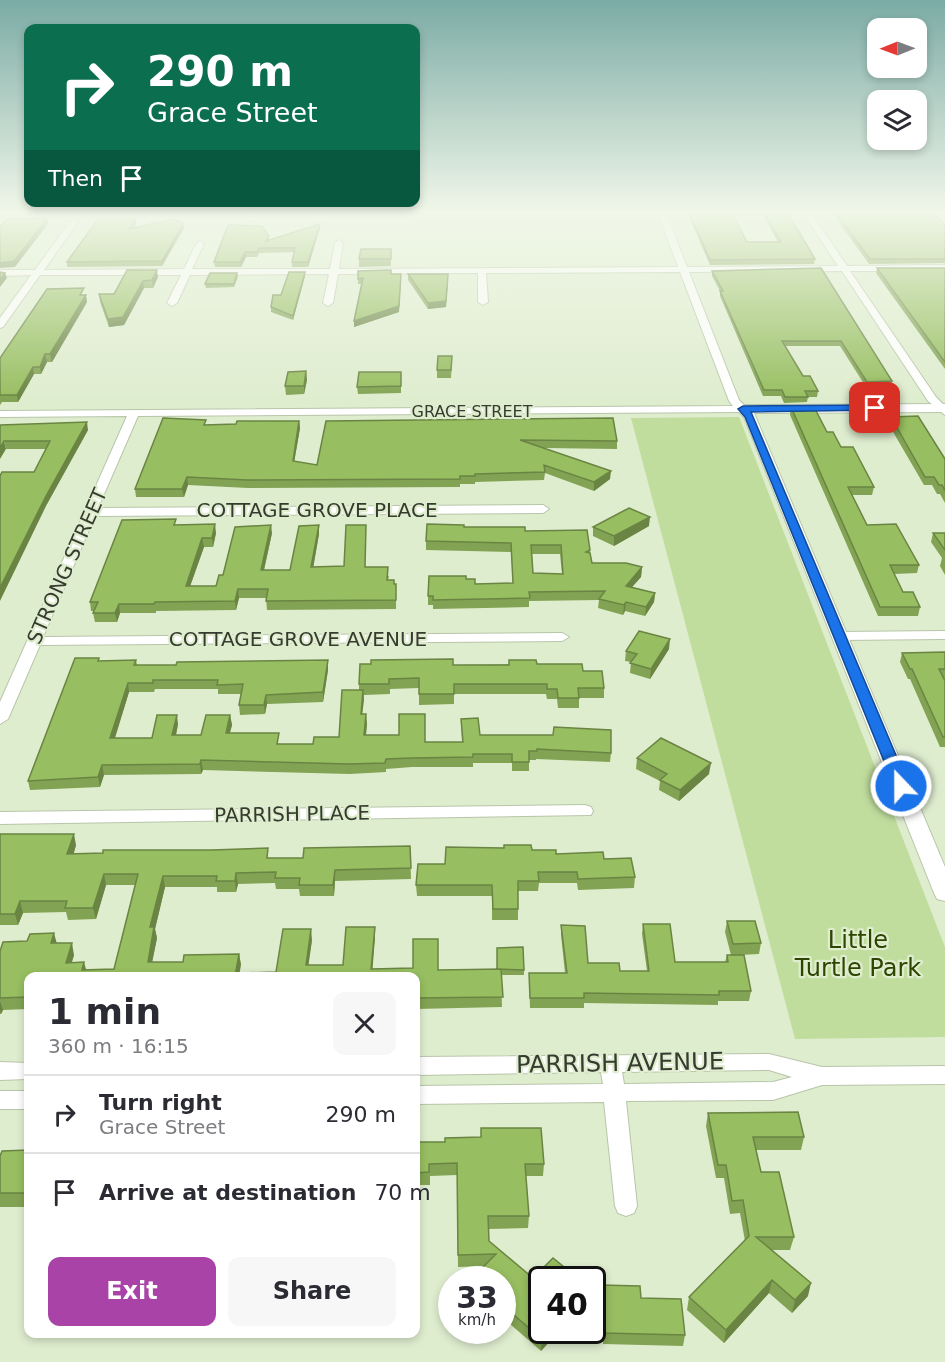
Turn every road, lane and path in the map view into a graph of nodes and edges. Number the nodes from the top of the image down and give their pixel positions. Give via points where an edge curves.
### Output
1 (37, 273) edge
2 (186, 274) edge
3 (334, 274) edge
4 (482, 274) edge
5 (685, 274) edge
6 (848, 274) edge
7 (483, 302) dead end
8 (172, 303) dead end
9 (328, 303) dead end
10 (0, 325) edge
11 (743, 409) junction
12 (944, 409) edge
13 (134, 413) junction
14 (0, 414) edge
15 (543, 509) dead end
16 (91, 512) junction
17 (945, 635) edge
18 (840, 636) junction
19 (562, 637) dead end
20 (34, 640) junction
21 (0, 719) edge
22 (585, 811) dead end
23 (0, 818) edge
24 (945, 893) edge
25 (611, 1064) junction
26 (420, 1066) edge
27 (0, 1071) edge
28 (24, 1071) edge
29 (945, 1075) edge
30 (822, 1077) junction
31 (614, 1093) junction
32 (420, 1095) edge
33 (0, 1100) edge
34 (24, 1100) edge
35 (626, 1206) dead end

1 - 10 street
2 - 8 street
3 - 9 street
4 - 7 street
5 - 11 street via 734,401
6 - 12 street via 932,399
11 - 12 street, GRACE STREET
11 - 13 street, GRACE STREET
11 - 18 street via 750,416
13 - 14 street, GRACE STREET
13 - 16 street, STRONG STREET
15 - 16 street, COTTAGE GROVE PLACE
16 - 20 street, STRONG STREET
17 - 18 street
18 - 24 street
19 - 20 street, COTTAGE GROVE AVENUE
20 - 21 street, STRONG STREET
22 - 23 street, PARRISH PLACE
25 - 26 street, PARRISH AVENUE
25 - 30 street, PARRISH AVENUE via 769,1062
25 - 31 street
27 - 28 street
29 - 30 street, PARRISH AVENUE
30 - 31 street, PARRISH AVENUE via 773,1090
31 - 32 street, PARRISH AVENUE
31 - 35 street
33 - 34 street

